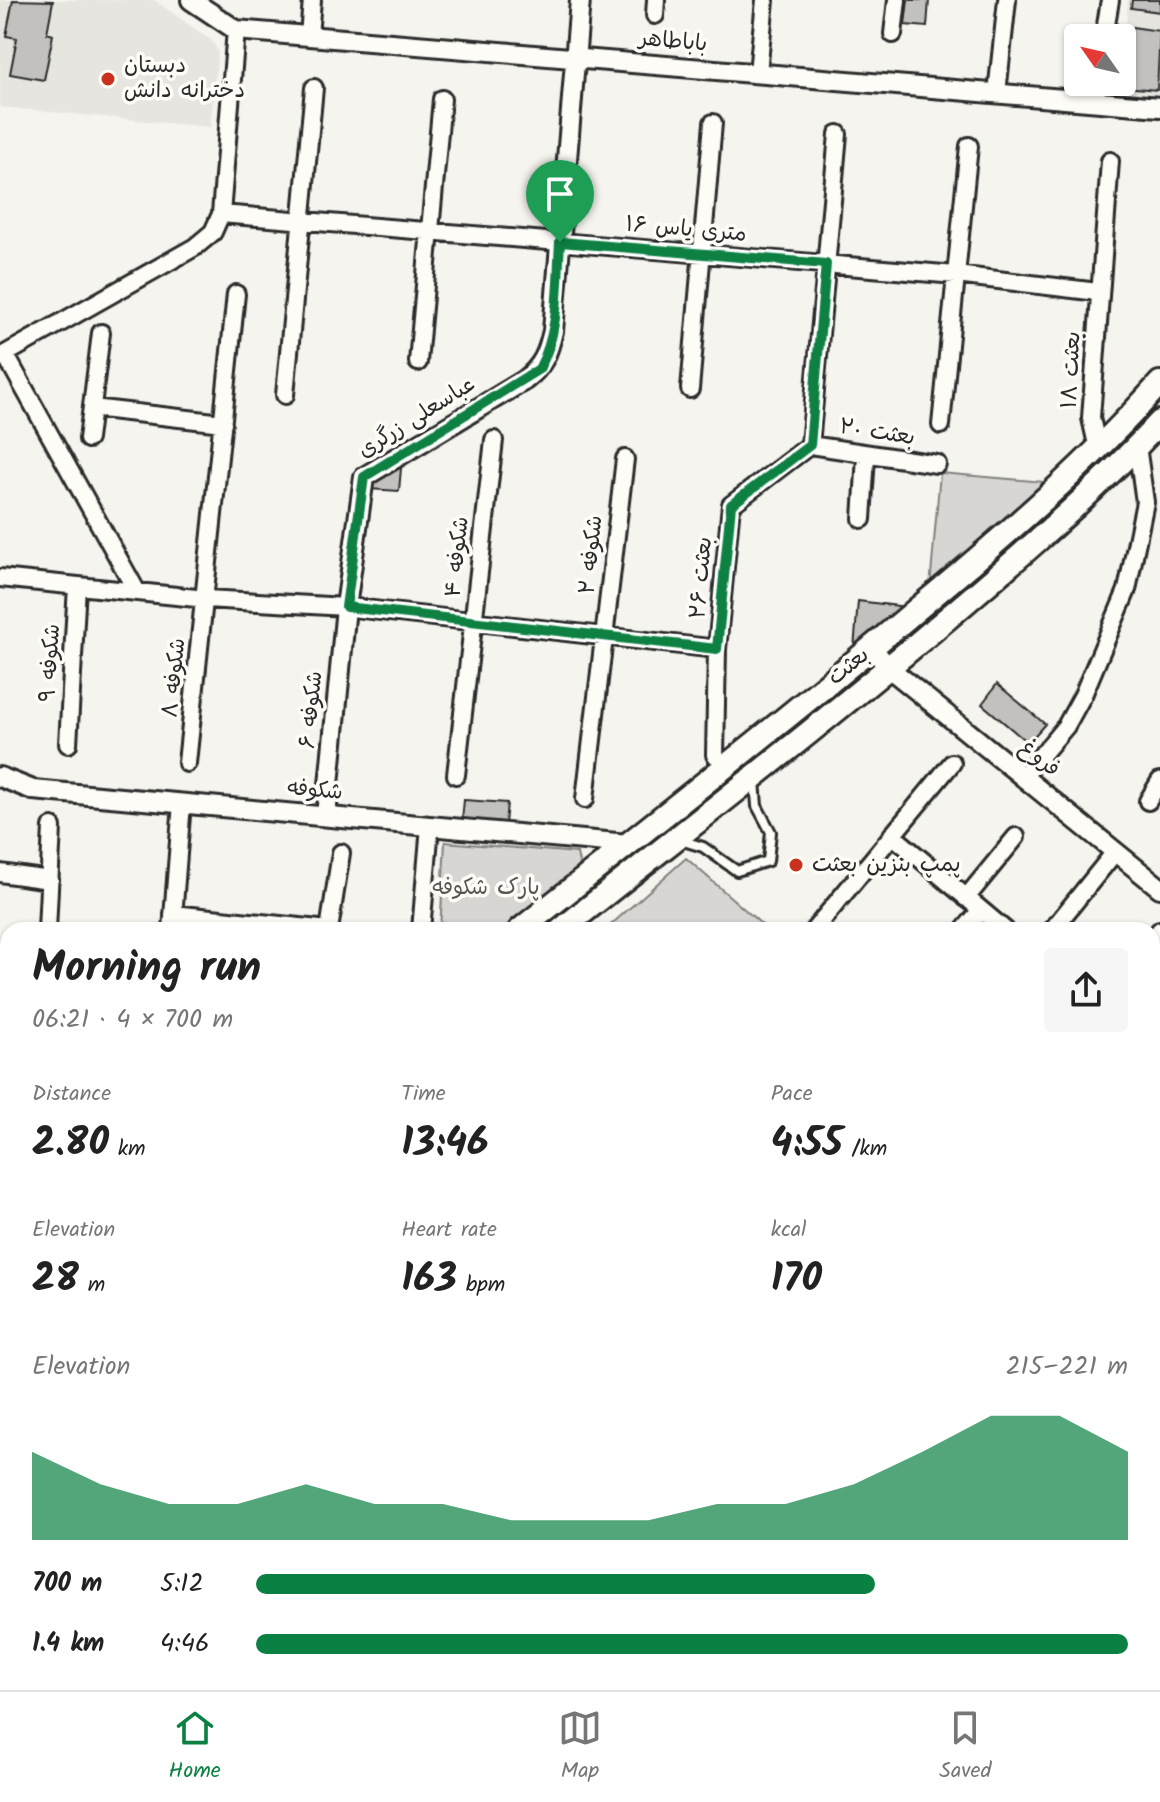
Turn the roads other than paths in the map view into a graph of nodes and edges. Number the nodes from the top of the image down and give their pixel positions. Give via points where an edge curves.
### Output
1 (191, 0) edge
2 (312, 0) edge
3 (580, 0) edge
4 (765, 0) edge
5 (897, 0) edge
6 (1007, 0) edge
7 (1110, 0) edge
8 (1106, 24) edge
9 (236, 30) junction
10 (893, 34) dead end
11 (309, 36) junction
12 (575, 58) junction
13 (758, 73) junction
14 (314, 88) dead end
15 (997, 93) junction
16 (1096, 96) edge
17 (442, 99) dead end
18 (1095, 101) junction
19 (1160, 107) edge
20 (713, 123) dead end
21 (838, 134) dead end
22 (969, 146) dead end
23 (1110, 161) dead end
24 (221, 214) junction
25 (302, 220) junction
26 (430, 231) junction
27 (560, 242) junction
28 (702, 254) junction
29 (826, 264) junction
30 (956, 275) junction
31 (1098, 292) junction
32 (236, 294) dead end
33 (101, 333) dead end
34 (3, 355) edge
35 (418, 362) dead end
36 (1160, 383) edge
37 (690, 389) dead end
38 (285, 395) dead end
39 (92, 408) junction
40 (1160, 422) edge
41 (223, 423) junction
42 (941, 425) dead end
43 (88, 439) dead end
44 (494, 440) dead end
45 (810, 445) junction
46 (1137, 446) junction
47 (1098, 449) junction
48 (866, 456) junction
49 (625, 459) dead end
50 (937, 464) dead end
51 (1152, 504) edge
52 (862, 519) dead end
53 (0, 578) edge
54 (77, 586) junction
55 (137, 592) junction
56 (206, 599) junction
57 (346, 607) junction
58 (474, 620) junction
59 (606, 637) junction
60 (872, 648) junction
61 (717, 649) junction
62 (889, 668) junction
63 (68, 744) dead end
64 (715, 755) dead end
65 (187, 763) dead end
66 (952, 763) dead end
67 (456, 775) dead end
68 (755, 775) junction
69 (0, 777) edge
70 (1023, 777) junction
71 (1160, 781) edge
72 (585, 799) dead end
73 (1148, 801) dead end
74 (182, 803) junction
75 (326, 816) junction
76 (430, 826) junction
77 (52, 827) dead end
78 (892, 835) junction
79 (1016, 837) dead end
80 (676, 838) junction
81 (628, 844) junction
82 (1115, 852) junction
83 (341, 853) dead end
84 (0, 873) edge
85 (50, 880) junction
86 (1160, 888) edge
87 (966, 898) junction
88 (981, 910) junction
89 (47, 922) edge
90 (172, 922) edge
91 (330, 922) edge
92 (422, 922) edge
93 (530, 922) edge
94 (571, 922) edge
95 (821, 922) edge
96 (971, 922) edge
97 (995, 922) edge
98 (1058, 922) edge

1 - 9 street, باباطاهر
2 - 11 street
3 - 12 street
4 - 13 street
5 - 10 street
6 - 15 street
7 - 8 street
9 - 11 street, باباطاهر
9 - 24 street
11 - 12 street, باباطاهر
12 - 13 street, باباطاهر
12 - 27 street
13 - 15 street, باباطاهر
14 - 25 street
15 - 18 street, باباطاهر
16 - 18 street
17 - 26 street
18 - 19 street, باباطاهر
20 - 28 street
21 - 29 street
22 - 30 street
23 - 31 street, بعثت ۱۸
24 - 25 street, ۱۶ متری یاس
24 - 34 street via 213,232 195,247
25 - 26 street, ۱۶ متری یاس
25 - 38 street
26 - 27 street, ۱۶ متری یاس
26 - 35 street
27 - 28 street, ۱۶ متری یاس
27 - 57 street, عباسعلی زرگری via 553,331 539,369 364,477
28 - 29 street, ۱۶ متری یاس
28 - 37 street
29 - 30 street, ۱۶ متری یاس
29 - 45 street
30 - 31 street, ۱۶ متری یاس
30 - 42 street
31 - 47 street, بعثت ۱۸ via 1091,418
32 - 41 street, شکوفه ۸
33 - 39 street
34 - 55 street
36 - 47 main road, بعثت
39 - 41 street
39 - 43 street
40 - 46 main road, بعثت
41 - 56 street, شکوفه ۸
44 - 58 street, شکوفه ۴
45 - 48 street, بعثت ۲۰
45 - 61 street, بعثت ۲۶ via 731,505
46 - 51 street
46 - 62 main road, بعثت via 1049,531
47 - 60 main road, بعثت
48 - 50 street, بعثت ۲۰
48 - 52 street
49 - 59 street, شکوفه ۲
51 - 70 street via 1127,590 1083,695 1066,726
53 - 54 street
54 - 55 street
54 - 63 street, شکوفه ۹
55 - 56 street
56 - 57 street
56 - 65 street, شکوفه ۸
57 - 58 street
57 - 75 street, شکوفه ۶
58 - 59 street
58 - 67 street, شکوفه ۴
59 - 61 street
59 - 72 street, شکوفه ۲
60 - 62 street, فروغ
60 - 81 main road, بعثت
61 - 64 street, بعثت ۲۶
62 - 68 main road, بعثت
62 - 70 street, فروغ
66 - 78 street
68 - 80 main road, بعثت
68 - 80 lane via 757,806 771,832 768,861 737,871 703,847
69 - 74 street, شکوفه via 33,790
70 - 82 street, فروغ
71 - 73 street
74 - 75 street, شکوفه
74 - 90 street
75 - 76 street, شکوفه
76 - 81 street, شکوفه
76 - 92 street
77 - 85 street
78 - 87 street
78 - 95 street
79 - 87 street
80 - 94 main road, بعثت
81 - 93 main road, بعثت
82 - 86 street, فروغ
82 - 98 street
83 - 91 street
84 - 85 street
85 - 89 street
87 - 88 street
88 - 96 street
88 - 97 street

